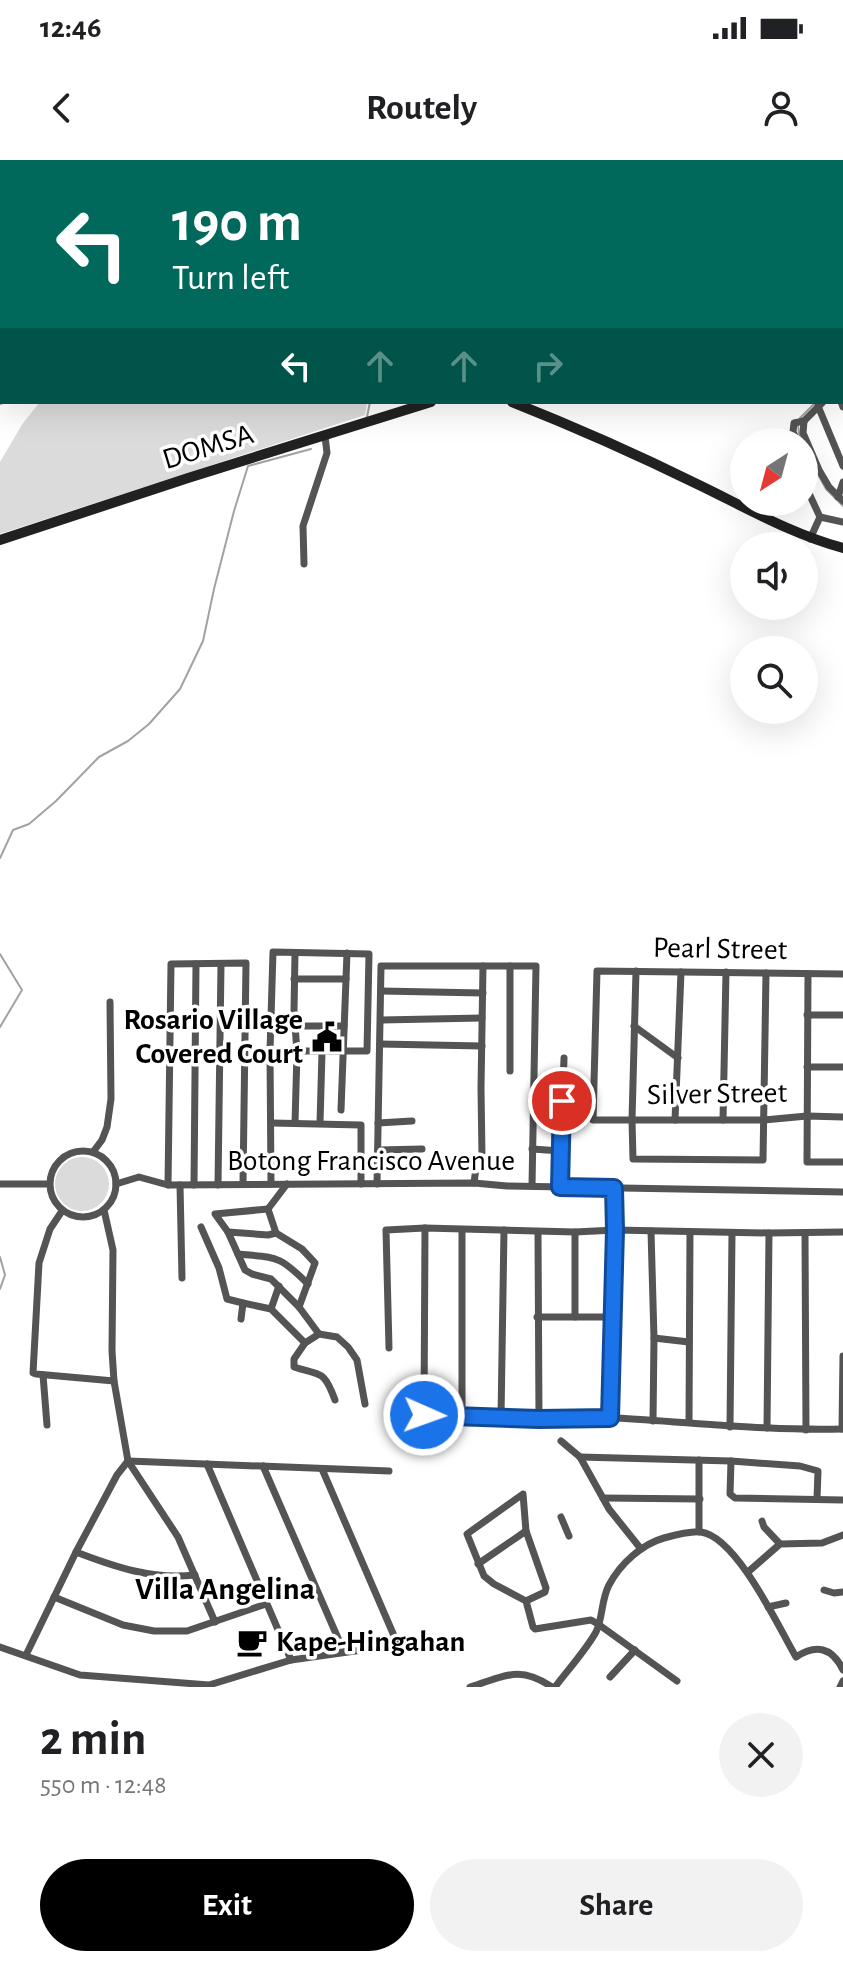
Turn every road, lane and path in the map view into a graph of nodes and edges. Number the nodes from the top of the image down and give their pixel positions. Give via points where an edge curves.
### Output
1 (425, 404) edge
2 (517, 404) edge
3 (821, 404) edge
4 (804, 421) junction
5 (793, 428) edge
6 (325, 436) junction
7 (843, 466) edge
8 (843, 482) edge
9 (841, 499) edge
10 (818, 513) edge
11 (820, 517) junction
12 (843, 522) edge
13 (794, 532) edge
14 (813, 532) edge
15 (0, 540) edge
16 (818, 541) edge
17 (843, 548) edge
18 (304, 564) dead end
19 (295, 953) junction
20 (347, 953) junction
21 (196, 964) junction
22 (221, 964) junction
23 (483, 966) junction
24 (510, 966) junction
25 (636, 971) junction
26 (681, 972) junction
27 (726, 972) junction
28 (766, 973) junction
29 (808, 974) junction
30 (843, 974) edge
31 (294, 979) junction
32 (346, 979) junction
33 (381, 991) junction
34 (483, 993) junction
35 (110, 1002) dead end
36 (807, 1015) junction
37 (843, 1015) edge
38 (482, 1018) junction
39 (381, 1020) junction
40 (296, 1026) junction
41 (344, 1026) junction
42 (634, 1026) junction
43 (380, 1044) junction
44 (482, 1046) junction
45 (270, 1051) junction
46 (297, 1052) junction
47 (322, 1052) junction
48 (343, 1052) junction
49 (564, 1058) dead end
50 (678, 1058) junction
51 (807, 1067) junction
52 (843, 1067) edge
53 (510, 1071) dead end
54 (341, 1110) dead end
55 (807, 1116) junction
56 (843, 1117) edge
57 (593, 1120) joint
58 (632, 1120) junction
59 (675, 1120) junction
60 (723, 1120) junction
61 (764, 1120) junction
62 (412, 1121) dead end
63 (272, 1123) junction
64 (295, 1123) junction
65 (320, 1123) junction
66 (378, 1123) junction
67 (422, 1149) dead end
68 (532, 1149) junction
69 (378, 1150) junction
70 (561, 1151) junction
71 (93, 1152) junction
72 (843, 1162) edge
73 (474, 1183) junction
74 (0, 1184) edge
75 (49, 1184) junction
76 (116, 1184) junction
77 (243, 1184) junction
78 (271, 1184) junction
79 (287, 1184) junction
80 (361, 1184) junction
81 (377, 1184) junction
82 (168, 1185) junction
83 (180, 1185) junction
84 (194, 1185) junction
85 (218, 1185) junction
86 (532, 1186) junction
87 (560, 1187) junction
88 (614, 1188) junction
89 (843, 1192) edge
90 (268, 1209) junction
91 (104, 1210) junction
92 (62, 1211) junction
93 (201, 1227) dead end
94 (425, 1228) junction
95 (462, 1230) junction
96 (504, 1230) junction
97 (615, 1230) junction
98 (651, 1231) junction
99 (228, 1232) junction
100 (538, 1232) junction
101 (575, 1232) junction
102 (690, 1232) junction
103 (843, 1232) edge
104 (276, 1233) junction
105 (732, 1233) junction
106 (769, 1233) junction
107 (805, 1233) junction
108 (238, 1254) junction
109 (182, 1278) dead end
110 (308, 1284) junction
111 (279, 1286) junction
112 (243, 1303) junction
113 (299, 1307) junction
114 (271, 1309) junction
115 (537, 1317) junction
116 (575, 1317) junction
117 (613, 1317) junction
118 (241, 1319) dead end
119 (319, 1334) junction
120 (654, 1338) junction
121 (689, 1342) junction
122 (305, 1343) junction
123 (389, 1348) dead end
124 (843, 1356) edge
125 (43, 1375) junction
126 (114, 1381) junction
127 (335, 1400) dead end
128 (365, 1404) dead end
129 (462, 1416) junction
130 (501, 1417) junction
131 (610, 1418) junction
132 (539, 1419) junction
133 (653, 1421) junction
134 (689, 1422) junction
135 (47, 1425) dead end
136 (730, 1427) junction
137 (767, 1428) junction
138 (843, 1429) edge
139 (806, 1430) junction
140 (561, 1441) dead end
141 (580, 1457) junction
142 (699, 1460) junction
143 (128, 1461) junction
144 (731, 1461) junction
145 (207, 1464) junction
146 (263, 1466) junction
147 (322, 1469) junction
148 (389, 1471) dead end
149 (603, 1498) junction
150 (700, 1499) junction
151 (817, 1499) junction
152 (843, 1500) edge
153 (561, 1517) dead end
154 (762, 1521) dead end
155 (526, 1531) junction
156 (699, 1532) junction
157 (843, 1535) edge
158 (569, 1536) dead end
159 (780, 1544) junction
160 (641, 1549) junction
161 (76, 1552) junction
162 (478, 1564) junction
163 (748, 1572) junction
164 (195, 1575) junction
165 (824, 1590) dead end
166 (843, 1592) edge
167 (54, 1597) junction
168 (526, 1601) junction
169 (786, 1603) dead end
170 (266, 1604) junction
171 (768, 1607) junction
172 (215, 1622) junction
173 (598, 1624) junction
174 (0, 1647) edge
175 (635, 1650) junction
176 (344, 1652) junction
177 (26, 1655) junction
178 (291, 1660) junction
179 (843, 1670) edge
180 (610, 1677) dead end
181 (677, 1681) dead end
182 (843, 1681) edge
183 (486, 1685) edge
184 (209, 1686) edge
185 (470, 1687) edge
186 (554, 1687) edge
187 (840, 1687) edge

1 - 6 main road, DOMSA
2 - 13 main road via 608,441
3 - 4 street
3 - 7 street
4 - 5 street
4 - 9 street via 803,433 814,458
6 - 15 main road, DOMSA
6 - 18 street via 327,453 303,526
8 - 9 street
10 - 11 street
11 - 12 street
11 - 14 street
16 - 17 main road
19 - 20 street
19 - 31 street
19 - 45 street via 273,952
20 - 32 street
20 - 48 street via 369,954 367,1051
21 - 22 street
21 - 82 street via 171,964
21 - 84 street
22 - 77 street via 246,963
22 - 85 street
23 - 24 street
23 - 33 street via 381,966
23 - 34 street
24 - 53 street
24 - 68 street via 536,966
25 - 26 street, Pearl Street
25 - 42 street
25 - 57 street, Pearl Street via 597,971
26 - 27 street, Pearl Street
26 - 50 street
27 - 28 street, Pearl Street
27 - 60 street
28 - 29 street, Pearl Street
28 - 61 street
29 - 30 street, Pearl Street
29 - 36 street
31 - 32 street
31 - 40 street
32 - 41 street
33 - 34 street
33 - 39 street
34 - 38 street
35 - 71 street via 111,1099 107,1127
36 - 37 street
36 - 51 street
38 - 39 street
38 - 44 street
39 - 43 street
40 - 41 street
40 - 46 street
41 - 48 street
42 - 50 street
42 - 58 street
43 - 44 street
43 - 66 street
44 - 73 street via 482,1157
45 - 46 street
45 - 63 street
46 - 47 street
46 - 64 street
47 - 48 street
47 - 65 street
48 - 54 street
49 - 70 street
50 - 59 street
51 - 52 street
51 - 55 street
55 - 56 street, Silver Street
55 - 61 street, Silver Street
55 - 72 street via 807,1162
57 - 58 street, Silver Street
58 - 59 street, Silver Street
58 - 61 street via 633,1159 763,1160
59 - 60 street, Silver Street
60 - 61 street, Silver Street
62 - 66 street
63 - 64 street
63 - 78 street
64 - 65 street
65 - 80 street via 361,1125
66 - 69 street
67 - 69 street
68 - 70 street
68 - 86 street
69 - 81 street
70 - 87 street
71 - 75 street via 76,1151 61,1158
71 - 76 street via 107,1161
73 - 81 street, Botong Francisco Avenue
73 - 86 street, Botong Francisco Avenue
74 - 75 street
75 - 92 street
76 - 82 street, Botong Francisco Avenue via 139,1177
76 - 91 street
77 - 78 street, Botong Francisco Avenue
77 - 85 street, Botong Francisco Avenue
78 - 79 street, Botong Francisco Avenue
79 - 80 street, Botong Francisco Avenue
79 - 90 street
80 - 81 street, Botong Francisco Avenue
82 - 83 street, Botong Francisco Avenue
83 - 84 street, Botong Francisco Avenue
83 - 109 street
84 - 85 street, Botong Francisco Avenue
86 - 87 street, Botong Francisco Avenue
87 - 88 street, Botong Francisco Avenue
88 - 89 street, Botong Francisco Avenue
88 - 97 street
90 - 99 street via 215,1214
90 - 104 street
91 - 92 street via 90,1217
91 - 126 street via 113,1250
92 - 125 street via 39,1263 33,1373
93 - 112 street via 227,1299
94 - 95 street
94 - 123 street via 386,1230
94 - 129 street via 424,1415
95 - 96 street
95 - 129 street
96 - 100 street
96 - 130 street
97 - 98 street
97 - 101 street
97 - 117 street
98 - 102 street
98 - 120 street
99 - 104 street
99 - 108 street
100 - 101 street
100 - 115 street
101 - 116 street
102 - 105 street
102 - 121 street
103 - 107 street
104 - 110 street via 315,1263
105 - 106 street
105 - 136 street
106 - 107 street
106 - 137 street
107 - 139 street
108 - 110 street via 276,1258
108 - 111 street via 245,1270
110 - 113 street
111 - 113 street
111 - 114 street
112 - 114 street
112 - 118 street
113 - 119 street
114 - 122 street
115 - 116 street
115 - 132 street
116 - 117 street
117 - 131 street
119 - 122 street
119 - 128 street via 337,1337 357,1360
120 - 121 street
120 - 133 street
121 - 134 street
122 - 127 street via 294,1367 328,1380
124 - 138 street
125 - 126 street
125 - 135 street
126 - 143 street
129 - 130 street
130 - 132 street
131 - 132 street
131 - 133 street
133 - 134 street
134 - 136 street
136 - 137 street
137 - 139 street
138 - 139 street
140 - 141 street
141 - 142 street
141 - 149 street
142 - 144 street
142 - 150 street
143 - 145 street
143 - 161 street
143 - 164 street via 178,1537
144 - 151 street via 818,1471
144 - 151 street via 730,1494 735,1498
145 - 146 street
145 - 170 street
146 - 147 street
146 - 176 street
147 - 148 street
147 - 176 street via 398,1645
149 - 150 street
149 - 160 street
150 - 156 street
151 - 152 street
153 - 158 street
154 - 159 street
155 - 162 street
155 - 162 street via 523,1494 467,1534
155 - 168 street via 546,1588
156 - 160 street via 656,1540
156 - 163 street via 715,1538
157 - 159 street via 822,1543
159 - 163 street
160 - 173 street via 610,1584
161 - 164 street via 158,1576
161 - 167 street
162 - 168 street via 494,1584
163 - 171 street
164 - 172 street
165 - 166 street
167 - 172 street via 123,1625 154,1631 187,1631
167 - 177 street
168 - 173 street via 535,1629 591,1620
169 - 171 street
170 - 172 street
170 - 178 street
171 - 179 street via 796,1657 814,1648 825,1651
173 - 175 street
173 - 186 street
174 - 177 street
175 - 180 street
175 - 181 street
176 - 178 street
177 - 184 street via 80,1675
178 - 184 street
182 - 187 street
183 - 185 street
183 - 186 street via 517,1673

